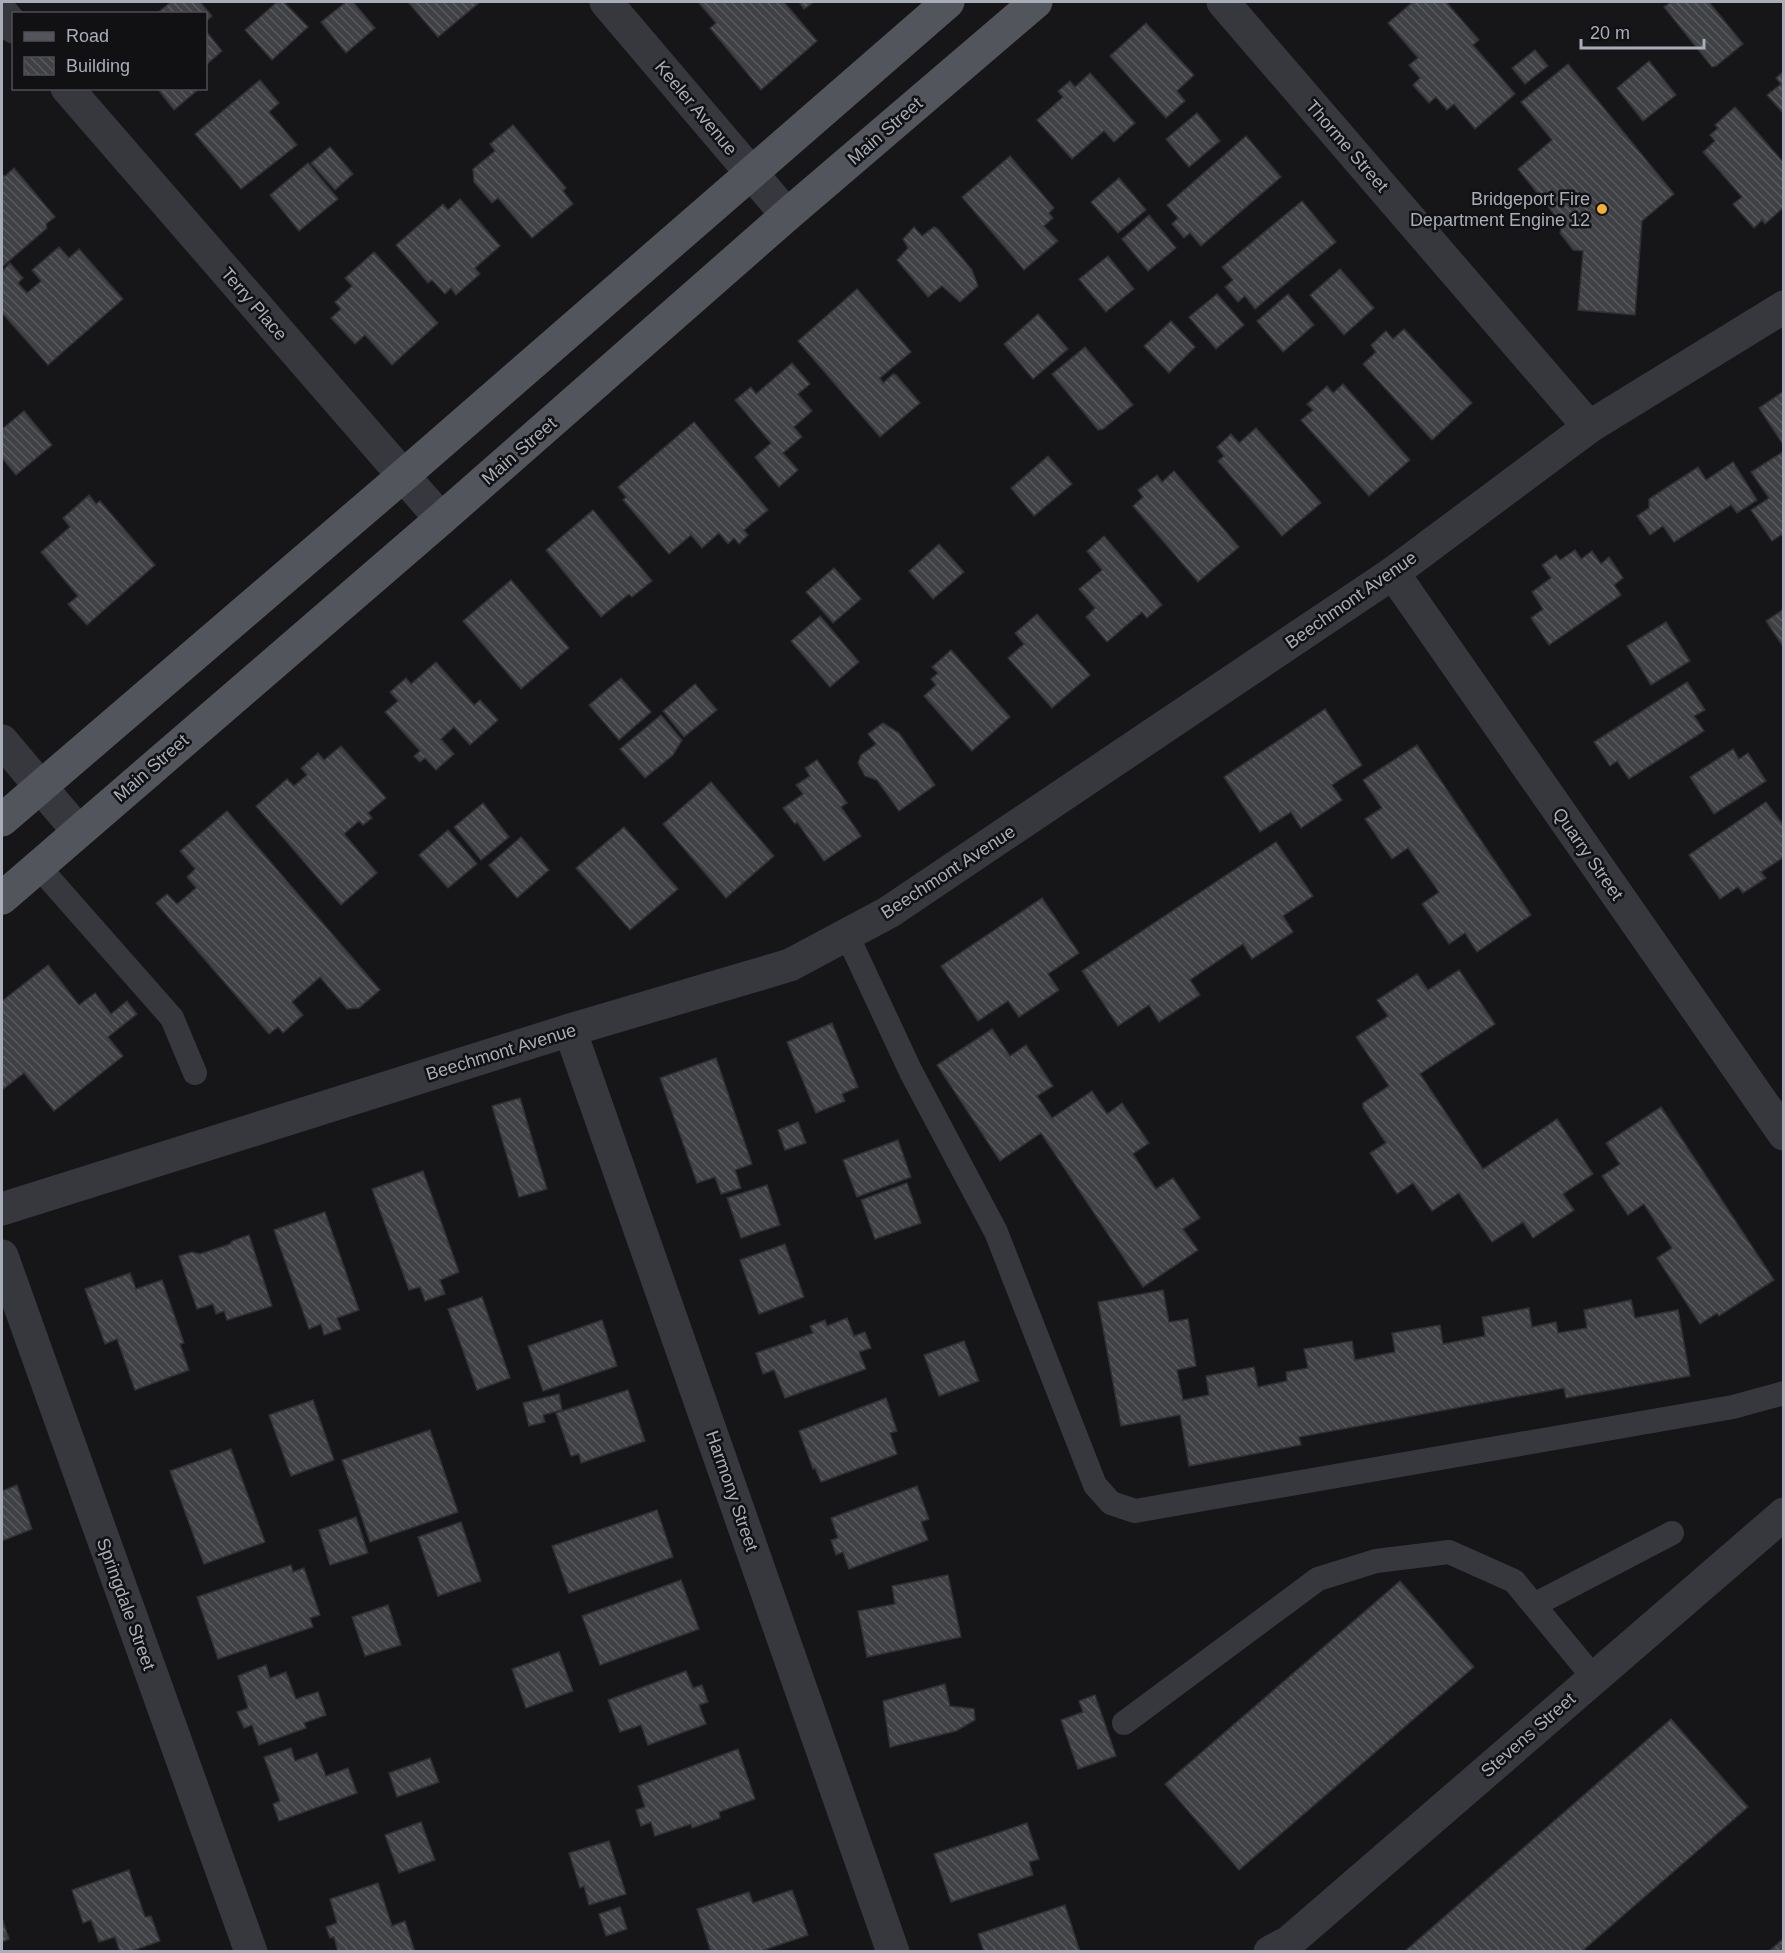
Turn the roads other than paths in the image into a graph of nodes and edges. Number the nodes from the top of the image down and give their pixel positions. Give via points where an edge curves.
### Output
1 (606, 2) edge
2 (948, 2) edge
3 (1036, 2) edge
4 (1223, 2) edge
5 (2, 13) edge
6 (12, 25) edge
7 (69, 90) edge
8 (751, 172) junction
9 (787, 215) junction
10 (1784, 307) edge
11 (1589, 427) junction
12 (403, 477) junction
13 (441, 519) junction
14 (1393, 573) junction
15 (2, 741) edge
16 (41, 787) junction
17 (2, 820) edge
18 (78, 831) junction
19 (38, 866) junction
20 (2, 898) edge
21 (847, 935) junction
22 (570, 1030) junction
23 (195, 1073) dead end
24 (1784, 1134) edge
25 (2, 1209) edge
26 (2, 1256) edge
27 (1784, 1393) edge
28 (1784, 1514) edge
29 (1672, 1533) dead end
30 (1534, 1605) junction
31 (1594, 1678) junction
32 (1125, 1723) dead end
33 (251, 1952) edge
34 (893, 1952) edge
35 (1270, 1952) edge

1 - 8 street, Keeler Avenue
2 - 8 main road
3 - 9 main road, Main Street
4 - 11 street, Thorme Street
5 - 6 street
7 - 12 street, Terry Place
8 - 9 street, Keeler Avenue
8 - 12 main road
9 - 13 main road, Main Street
10 - 11 street, Beechmont Avenue
11 - 14 street, Beechmont Avenue
12 - 13 street, Terry Place
12 - 16 main road
13 - 18 main road, Main Street
14 - 21 street, Beechmont Avenue via 889,912
14 - 24 street, Quarry Street
15 - 16 street
16 - 17 main road
16 - 18 street
18 - 19 main road, Main Street
19 - 20 main road, Main Street
19 - 23 lane via 172,1018
21 - 22 street, Beechmont Avenue via 790,965
21 - 27 lane via 911,1072 996,1232 1095,1485 1111,1503 1135,1511 1733,1407
22 - 25 street, Beechmont Avenue
22 - 34 street, Harmony Street
26 - 33 street, Springdale Street
28 - 31 street, Stevens Street
29 - 30 lane
30 - 31 lane
30 - 32 lane via 1515,1581 1449,1552 1376,1561 1318,1579
31 - 35 street, Stevens Street via 1289,1942

